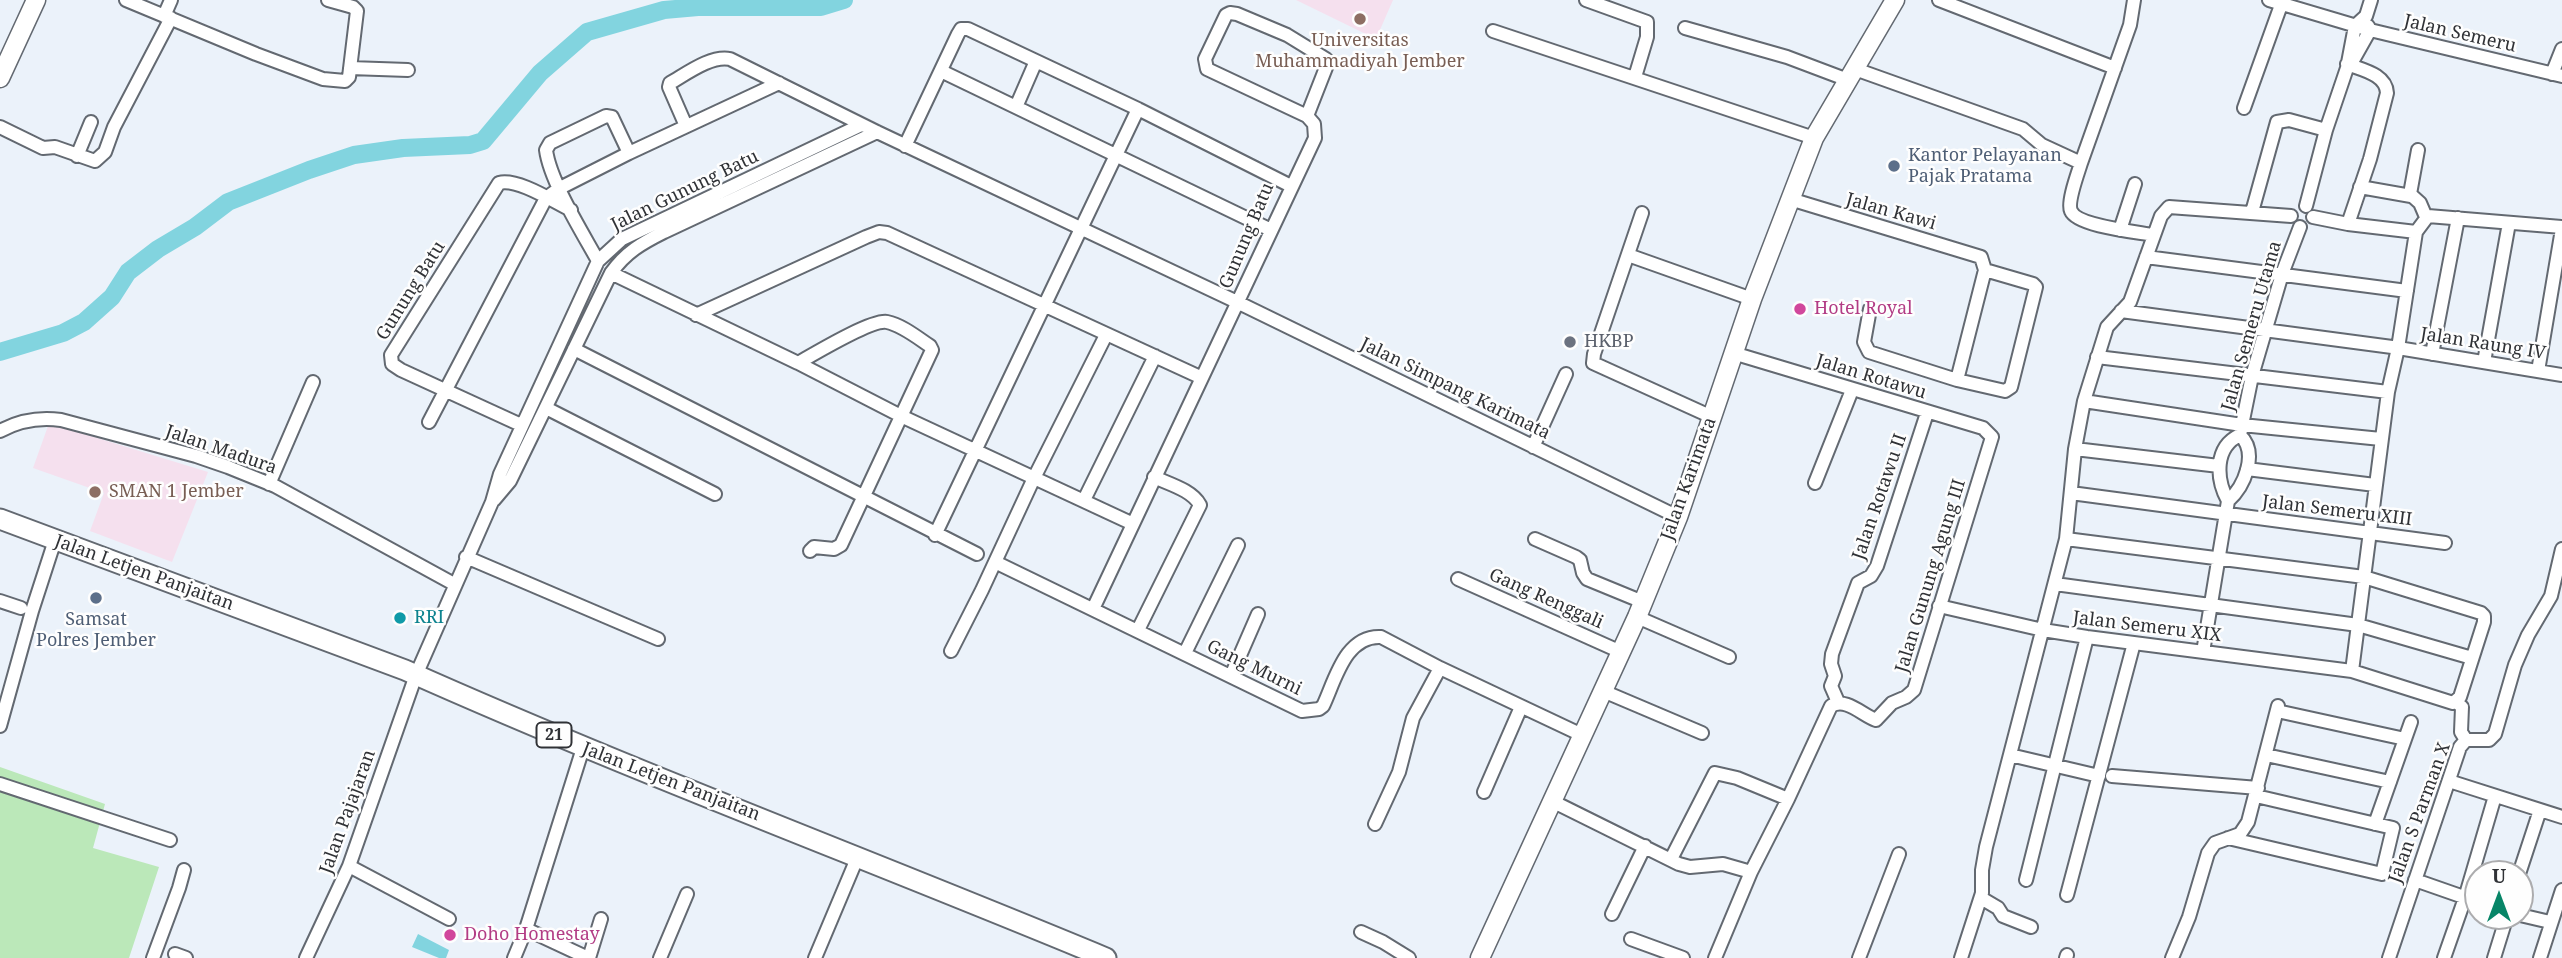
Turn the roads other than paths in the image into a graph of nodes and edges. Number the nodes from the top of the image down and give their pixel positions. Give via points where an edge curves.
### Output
1 (36, 0) edge
2 (126, 0) edge
3 (170, 0) edge
4 (328, 0) edge
5 (1586, 0) edge
6 (1895, 0) edge
7 (1939, 0) edge
8 (2134, 0) edge
9 (2371, 0) edge
10 (2275, 2) edge
11 (2366, 16) junction
12 (168, 17) junction
13 (2355, 26) junction
14 (1685, 28) dead end
15 (2370, 30) junction
16 (1493, 31) dead end
17 (2562, 49) edge
18 (1036, 61) junction
19 (2348, 66) junction
20 (350, 68) junction
21 (2115, 68) junction
22 (408, 70) dead end
23 (941, 71) junction
24 (1851, 74) junction
25 (2557, 75) edge
26 (1635, 77) junction
27 (0, 78) edge
28 (779, 83) junction
29 (1016, 107) junction
30 (2244, 108) dead end
31 (1138, 109) junction
32 (1307, 116) junction
33 (91, 122) dead end
34 (861, 125) junction
35 (686, 126) junction
36 (0, 127) edge
37 (2326, 130) junction
38 (877, 132) junction
39 (1814, 138) junction
40 (905, 146) junction
41 (2418, 150) dead end
42 (629, 153) junction
43 (77, 156) junction
44 (1117, 156) junction
45 (2081, 163) junction
46 (2136, 184) dead end
47 (1291, 186) junction
48 (2360, 187) junction
49 (560, 188) junction
50 (2411, 196) junction
51 (546, 198) junction
52 (1790, 200) junction
53 (571, 211) junction
54 (2309, 211) junction
55 (2252, 212) junction
56 (1642, 213) dead end
57 (2291, 216) junction
58 (2426, 216) junction
59 (2458, 218) junction
60 (2509, 223) junction
61 (2348, 224) junction
62 (662, 226) junction
63 (2300, 227) junction
64 (2562, 228) edge
65 (1080, 230) junction
66 (1271, 230) junction
67 (2120, 230) junction
68 (2416, 232) junction
69 (2153, 235) junction
70 (1628, 255) junction
71 (2146, 257) junction
72 (598, 261) junction
73 (1985, 270) junction
74 (611, 273) junction
75 (2282, 274) junction
76 (2407, 291) junction
77 (1752, 299) junction
78 (1237, 302) junction
79 (1043, 305) junction
80 (1870, 309) dead end
81 (2122, 311) junction
82 (696, 316) junction
83 (569, 322) junction
84 (584, 328) junction
85 (2267, 332) junction
86 (1106, 335) junction
87 (2398, 348) junction
88 (574, 349) junction
89 (1733, 353) junction
90 (2432, 354) junction
91 (1154, 356) junction
92 (2097, 358) junction
93 (2484, 362) junction
94 (798, 363) junction
95 (2538, 371) junction
96 (1566, 373) dead end
97 (2562, 375) edge
98 (2252, 376) junction
99 (1200, 377) junction
100 (1957, 380) junction
101 (313, 382) dead end
102 (445, 389) junction
103 (1852, 390) junction
104 (2388, 393) junction
105 (2084, 401) junction
106 (546, 408) junction
107 (1927, 413) junction
108 (901, 416) junction
109 (1712, 417) junction
110 (429, 422) dead end
111 (522, 425) junction
112 (2241, 430) junction
113 (0, 431) edge
114 (2381, 439) junction
115 (1991, 441) joint
116 (1533, 447) junction
117 (2075, 449) junction
118 (975, 451) junction
119 (2219, 466) junction
120 (2247, 469) junction
121 (1154, 477) junction
122 (1034, 478) junction
123 (1815, 483) dead end
124 (269, 484) junction
125 (2375, 485) junction
126 (2071, 493) junction
127 (715, 494) dead end
128 (864, 496) junction
129 (1084, 500) junction
130 (2228, 501) junction
131 (492, 502) junction
132 (2226, 515) junction
133 (1678, 517) junction
134 (0, 519) edge
135 (1131, 523) junction
136 (2369, 532) junction
137 (935, 535) junction
138 (2066, 539) junction
139 (55, 540) junction
140 (1535, 540) dead end
141 (2445, 542) dead end
142 (1238, 545) dead end
143 (2562, 549) edge
144 (810, 551) dead end
145 (976, 554) dead end
146 (466, 557) junction
147 (2218, 559) junction
148 (995, 562) junction
149 (2364, 577) junction
150 (1458, 579) dead end
151 (454, 584) junction
152 (2055, 584) junction
153 (0, 601) edge
154 (2546, 605) junction
155 (1939, 606) junction
156 (2210, 606) junction
157 (2562, 606) edge
158 (21, 608) dead end
159 (1093, 609) junction
160 (1640, 609) junction
161 (1258, 614) dead end
162 (2358, 625) junction
163 (2043, 630) junction
164 (1138, 631) junction
165 (2087, 637) junction
166 (657, 639) dead end
167 (2134, 643) junction
168 (951, 651) dead end
169 (1621, 652) junction
170 (2203, 652) junction
171 (1185, 653) junction
172 (1729, 657) dead end
173 (2472, 658) junction
174 (0, 667) edge
175 (1440, 668) junction
176 (2352, 671) junction
177 (14, 672) junction
178 (416, 675) junction
179 (1231, 676) junction
180 (1603, 691) junction
181 (1838, 702) junction
182 (2456, 702) junction
183 (1521, 707) junction
184 (2411, 722) dead end
185 (0, 726) edge
186 (1702, 733) dead end
187 (1583, 735) junction
188 (2405, 739) junction
189 (2466, 740) junction
190 (583, 748) junction
191 (2010, 755) junction
192 (2266, 755) junction
193 (2056, 767) junction
194 (2105, 776) junction
195 (2449, 781) junction
196 (2390, 782) junction
197 (0, 784) edge
198 (1484, 792) dead end
199 (2257, 792) junction
200 (2495, 796) junction
201 (1788, 799) junction
202 (1552, 801) junction
203 (2540, 810) junction
204 (2562, 817) edge
205 (1375, 824) dead end
206 (2375, 824) junction
207 (2228, 838) junction
208 (170, 840) dead end
209 (1645, 846) junction
210 (1899, 854) dead end
211 (858, 856) junction
212 (1671, 859) junction
213 (2481, 860) edge
214 (2524, 860) edge
215 (349, 866) junction
216 (184, 870) dead end
217 (1751, 872) junction
218 (2026, 880) dead end
219 (2415, 880) junction
220 (2562, 890) edge
221 (687, 894) dead end
222 (1982, 895) junction
223 (2067, 895) dead end
224 (2464, 897) edge
225 (1612, 914) dead end
226 (2464, 917) edge
227 (2534, 918) edge
228 (449, 919) dead end
229 (601, 919) dead end
230 (2550, 922) junction
231 (2031, 927) dead end
232 (526, 929) junction
233 (2503, 930) edge
234 (1360, 932) dead end
235 (1631, 939) dead end
236 (153, 958) edge
237 (306, 958) edge
238 (514, 958) edge
239 (589, 958) edge
240 (660, 958) edge
241 (815, 958) edge
242 (1106, 958) edge
243 (1409, 958) edge
244 (1480, 958) edge
245 (1683, 958) edge
246 (1715, 958) edge
247 (1860, 958) edge
248 (1961, 958) edge
249 (2172, 958) edge
250 (2389, 958) edge
251 (2444, 958) edge
252 (2494, 958) edge
253 (2540, 958) edge

1 - 27 main road
2 - 12 street
3 - 12 street
4 - 20 street via 357,11
5 - 26 street via 1647,22
6 - 24 main road, Jalan Karimata
7 - 21 street
8 - 21 street
9 - 11 street
10 - 13 street, Jalan Semeru
10 - 30 street
11 - 13 street
11 - 15 street
12 - 20 street via 323,79 345,81
12 - 43 street via 101,157 94,161
13 - 15 street, Jalan Semeru
13 - 19 street
14 - 24 street
15 - 19 street
15 - 25 street, Jalan Semeru
16 - 26 street
17 - 25 street
18 - 23 street, Gunung Batu via 961,29
18 - 29 street
18 - 31 street, Gunung Batu
19 - 37 street
19 - 48 street via 2379,77 2387,86
20 - 22 street
21 - 45 street
23 - 29 street
23 - 40 street, Gunung Batu
24 - 39 main road, Jalan Karimata
24 - 45 street via 2014,125 2042,145
26 - 39 street
28 - 34 street
28 - 35 street
28 - 35 street via 730,59 707,64 670,83
29 - 44 street
31 - 44 street
31 - 47 street, Gunung Batu
32 - 32 street via 1208,69 1205,59 1226,15 1237,14 1287,35 1326,59
32 - 47 street via 1314,124 1315,138
33 - 43 street
34 - 38 street
34 - 62 street, Jalan Gunung Batu
35 - 42 street
36 - 43 street via 43,148 55,147
37 - 54 street
37 - 55 street via 2289,120 2277,122
38 - 40 street
38 - 62 street, Jalan Gunung Batu
39 - 52 main road, Jalan Karimata
40 - 65 street
41 - 50 street
42 - 49 street
42 - 49 street via 610,117 604,116 547,145 547,158
44 - 65 street
44 - 66 street
45 - 67 street via 2071,211 2076,218
46 - 67 street
47 - 66 street, Gunung Batu
48 - 50 street
48 - 61 street
49 - 51 street
49 - 53 street
50 - 58 street
51 - 53 street, Gunung Batu
51 - 102 street
51 - 102 street, Gunung Batu via 510,183 496,186 391,355 395,367
52 - 73 street, Jalan Kawi via 1981,257
52 - 77 main road, Jalan Karimata
53 - 72 street
54 - 57 street via 2296,207
54 - 61 street
54 - 63 street via 2310,223
55 - 57 street
55 - 69 street via 2169,207
56 - 70 street
57 - 63 street
58 - 59 street
58 - 68 street
59 - 60 street
59 - 90 street
60 - 64 street
60 - 93 street
61 - 68 street
62 - 72 street, Jalan Gunung Batu via 622,239
62 - 74 street, Jalan Gunung Batu via 621,258
63 - 75 street, Jalan Semeru Utama
64 - 95 street
65 - 78 street, Jalan Simpang Karimata
65 - 79 street
66 - 78 street, Gunung Batu
67 - 69 street
68 - 76 street
69 - 71 street
70 - 77 street
70 - 109 street via 1593,363
71 - 75 street
71 - 81 street via 2133,295
72 - 83 street, Jalan Gunung Batu
73 - 100 street
73 - 100 street via 2036,287 2011,387 2004,391
74 - 82 street
74 - 84 street, Jalan Gunung Batu
75 - 76 street
75 - 85 street, Jalan Semeru Utama
76 - 87 street
77 - 89 main road, Jalan Karimata
78 - 99 street, Gunung Batu
78 - 116 street, Jalan Simpang Karimata
79 - 82 street via 908,241 879,232
79 - 86 street
79 - 118 street
80 - 100 street via 1864,342 1869,352
81 - 85 street, Jalan Raung IV
81 - 92 street via 2109,323
82 - 94 street
83 - 84 street
83 - 111 street, Jalan Gunung Batu
84 - 88 street, Jalan Gunung Batu
85 - 87 street, Jalan Raung IV
85 - 98 street, Jalan Semeru Utama
86 - 91 street
86 - 122 street
87 - 90 street, Jalan Raung IV
87 - 104 street
88 - 106 street, Jalan Gunung Batu
88 - 128 street
89 - 103 street, Jalan Rotawu
89 - 109 main road, Jalan Karimata
90 - 93 street, Jalan Raung IV
91 - 99 street
91 - 129 street
92 - 98 street
92 - 105 street
93 - 95 street, Jalan Raung IV
94 - 108 street
94 - 108 street via 879,322 899,327 932,350
95 - 97 street, Jalan Raung IV
96 - 116 street
98 - 104 street
98 - 112 street, Jalan Semeru Utama
99 - 121 street, Gunung Batu
101 - 124 street
102 - 110 street
102 - 111 street, Gunung Batu
103 - 107 street, Jalan Rotawu
103 - 123 street
104 - 114 street
105 - 112 street
105 - 117 street
106 - 127 street
106 - 131 street, Jalan Gunung Batu via 510,481
107 - 115 street, Jalan Rotawu via 1983,429 1990,433
107 - 181 street, Jalan Rotawu II via 1877,566 1858,583 1832,654 1835,676 1831,686
108 - 118 street
108 - 128 street
109 - 133 main road, Jalan Karimata
111 - 131 street, Jalan Gunung Batu
112 - 114 street
112 - 119 street via 2226,445
112 - 120 street
113 - 124 street, Jalan Madura via 33,419 61,420 196,456
114 - 125 street
115 - 155 street, Jalan Gunung Agung III
116 - 133 street, Jalan Simpang Karimata
117 - 119 street
117 - 126 street
118 - 122 street
118 - 137 street
119 - 130 street via 2221,489
120 - 125 street
120 - 130 street via 2242,486
121 - 135 street, Gunung Batu
121 - 164 street via 1196,497 1200,505
122 - 129 street
122 - 148 street
124 - 151 street, Jalan Madura
125 - 136 street
126 - 132 street, Jalan Semeru XIII
126 - 138 street
128 - 137 street
128 - 144 street via 841,545 834,550 814,547
129 - 135 street
130 - 132 street
131 - 146 street, Jalan Gunung Batu
132 - 136 street, Jalan Semeru XIII
132 - 147 street
133 - 160 main road, Jalan Karimata
134 - 139 highway, Jalan Letjen Panjaitan / 21
135 - 159 street, Gunung Batu
136 - 141 street, Jalan Semeru XIII
136 - 149 street
137 - 145 street
138 - 147 street
138 - 152 street
139 - 177 street
139 - 178 highway, Jalan Letjen Panjaitan / 21
140 - 160 street via 1576,556 1587,579
142 - 171 street
143 - 154 street, Jalan S Parman X
146 - 151 street, Jalan Gunung Batu
146 - 166 street
147 - 149 street
147 - 156 street
148 - 159 street, Gang Murni
148 - 168 street
149 - 162 street
149 - 173 street via 2482,614 2484,622
150 - 169 street, Gang Renggali
151 - 178 street, Jalan Gunung Batu
152 - 156 street
152 - 163 street
153 - 158 street
154 - 157 street
154 - 189 street, Jalan S Parman X via 2519,655 2493,737
155 - 163 street, Jalan Semeru XIX
155 - 181 street, Jalan Gunung Agung III via 1910,694 1892,703 1876,720
156 - 162 street
156 - 170 street
159 - 164 street, Gang Murni
160 - 169 main road, Jalan Karimata
160 - 172 street
161 - 179 street
162 - 173 street
162 - 176 street
163 - 165 street, Jalan Semeru XIX
163 - 191 street
164 - 171 street, Gang Murni
165 - 167 street, Jalan Semeru XIX
165 - 193 street
167 - 170 street, Jalan Semeru XIX
167 - 194 street
169 - 180 main road, Jalan Karimata
170 - 176 street, Jalan Semeru XIX
171 - 179 street, Gang Murni
173 - 182 street
174 - 177 street
175 - 179 street, Gang Murni via 1381,637 1370,638 1343,660 1323,706 1307,712
175 - 183 street, Gang Murni
175 - 205 street via 1413,718 1399,772
176 - 182 street, Jalan Semeru XIX
177 - 185 street
178 - 190 highway, Jalan Letjen Panjaitan / 21
178 - 215 street, Jalan Pajajaran
180 - 186 street
180 - 187 main road, Jalan Karimata
181 - 201 street via 1828,712
182 - 189 street via 2462,708 2461,732
183 - 187 street, Gang Murni
183 - 198 street
184 - 188 street
187 - 202 main road, Jalan Karimata
188 - 192 street via 2278,708
188 - 196 street
189 - 195 street, Jalan S Parman X
190 - 211 highway, Jalan Letjen Panjaitan / 21
190 - 232 street
191 - 193 street
191 - 222 street via 1983,857
192 - 196 street
192 - 199 street
193 - 194 street
193 - 218 street
194 - 199 street
194 - 223 street
195 - 200 street
195 - 219 street, Jalan S Parman X
196 - 206 street
197 - 208 street
199 - 206 street
199 - 207 street via 2245,830
200 - 203 street
200 - 213 street
201 - 212 street via 1737,778 1713,774
201 - 217 street
202 - 209 street
202 - 244 main road, Jalan Karimata
203 - 204 street
203 - 214 street
206 - 207 street via 2393,828 2382,874
207 - 249 street via 2214,843 2208,853
209 - 212 street
209 - 225 street
210 - 247 street
211 - 241 street
211 - 242 highway, Jalan Letjen Panjaitan / 21
212 - 217 street via 1690,867 1723,864
215 - 228 street
215 - 237 street, Jalan Pajajaran
216 - 236 street
217 - 246 street
219 - 224 street
219 - 250 street, Jalan S Parman X
220 - 230 street
221 - 240 street
222 - 231 street via 2003,916
222 - 248 street
226 - 251 street
227 - 230 street
229 - 239 street
230 - 253 street
232 - 238 street
232 - 239 street
233 - 252 street
234 - 243 street
235 - 245 street

